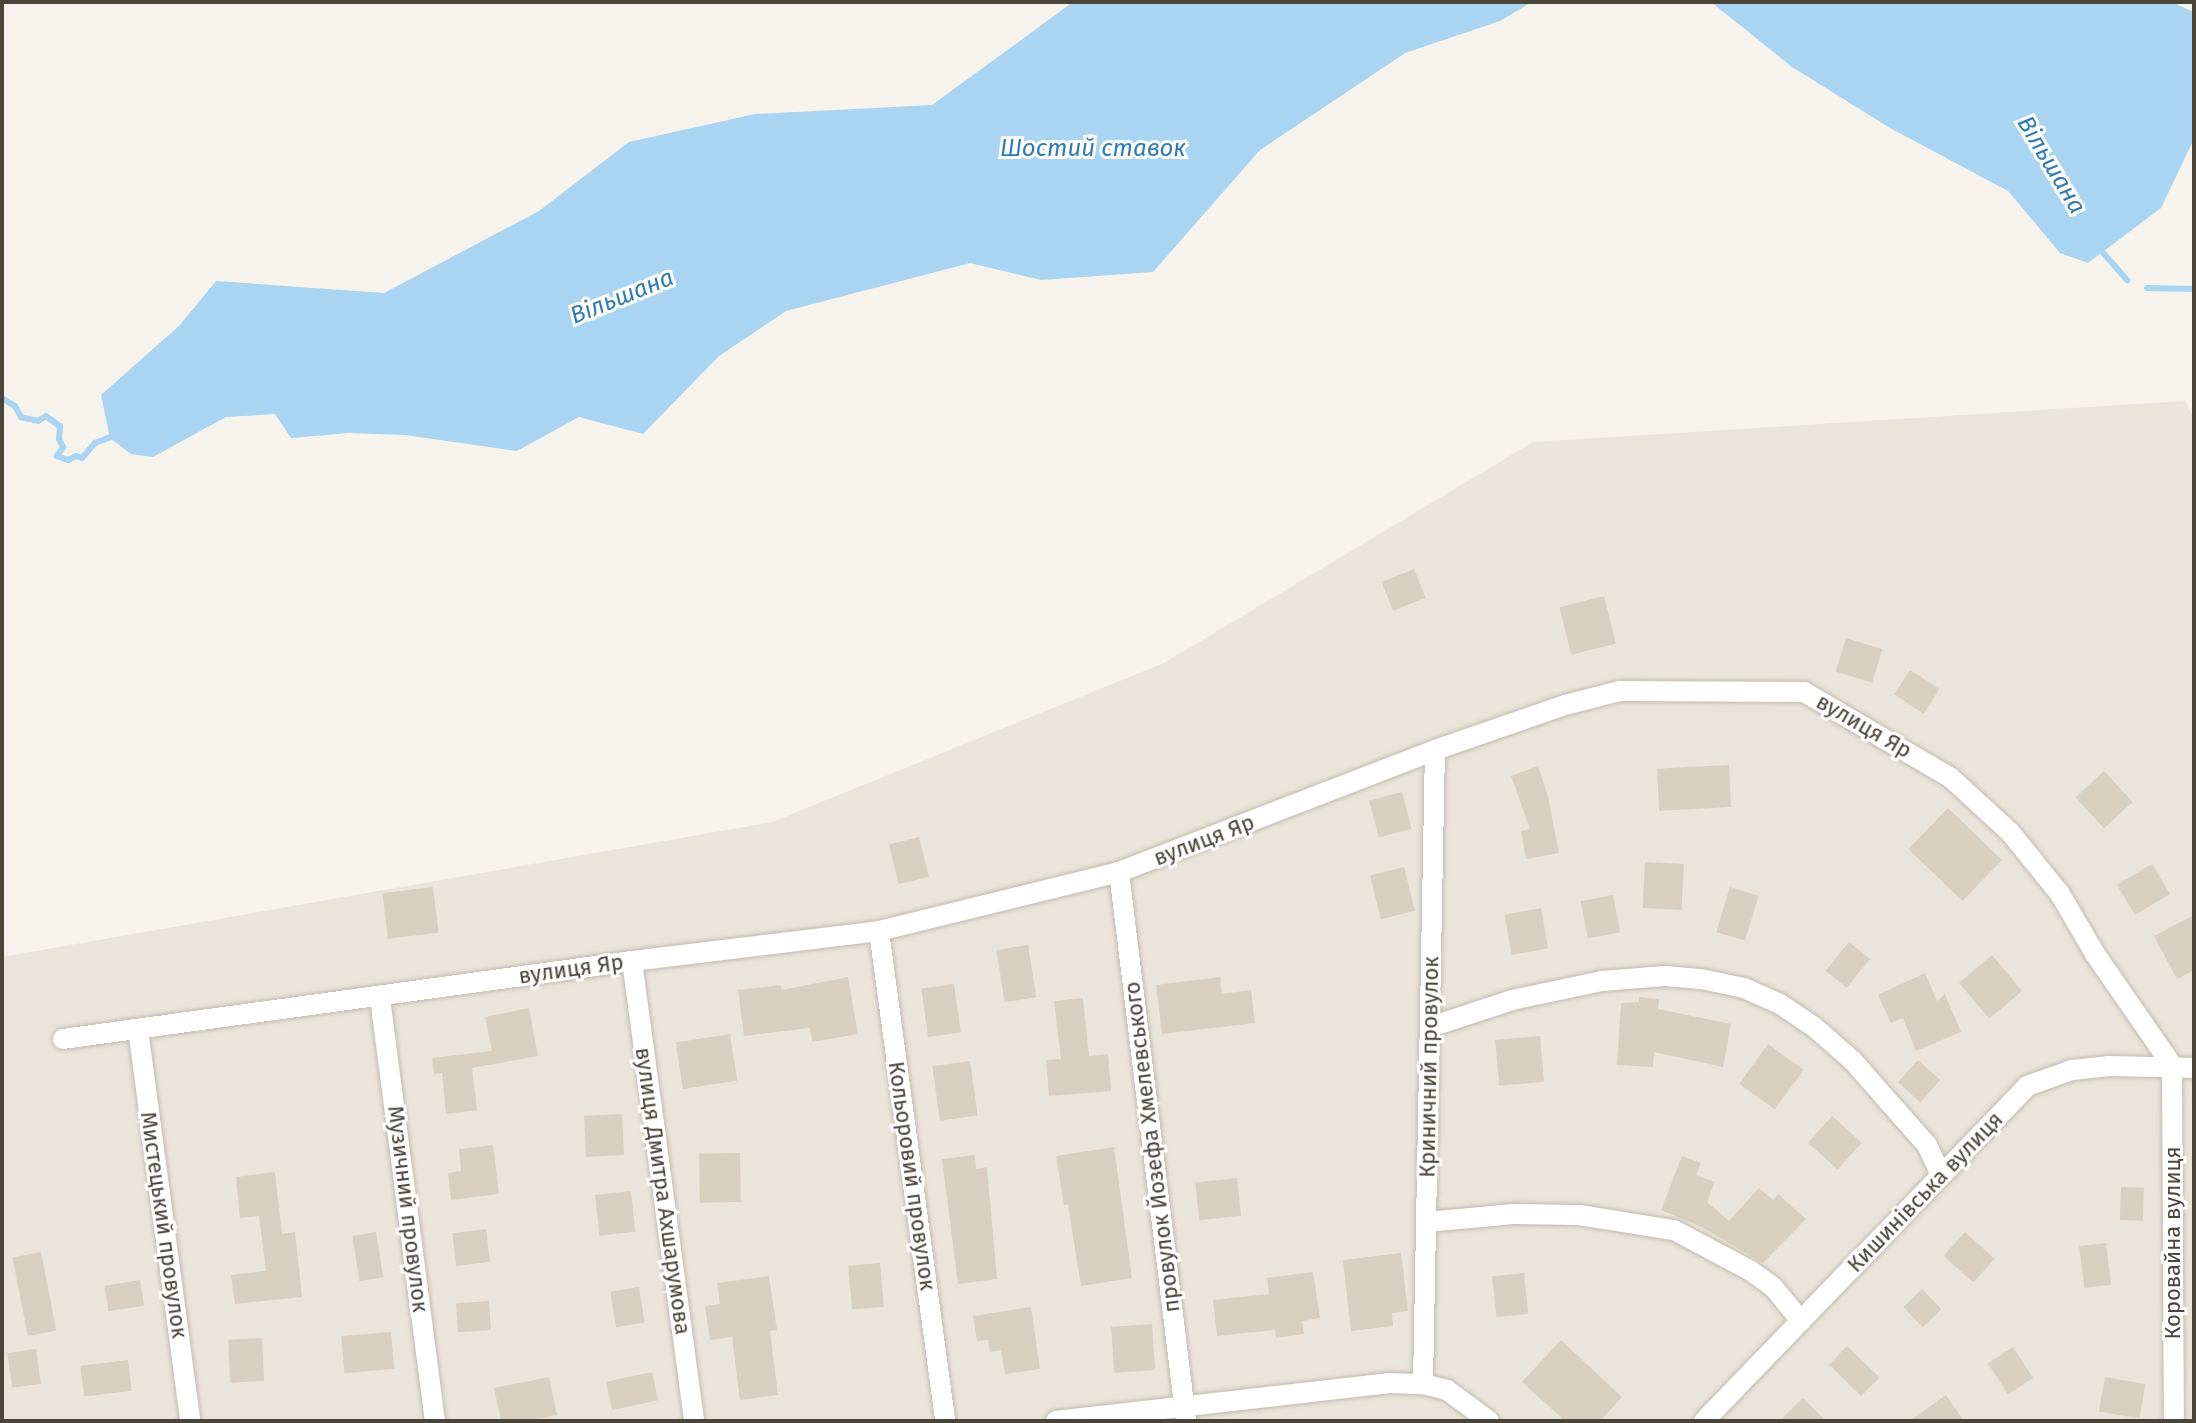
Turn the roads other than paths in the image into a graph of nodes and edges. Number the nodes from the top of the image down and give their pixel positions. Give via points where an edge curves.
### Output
1 (1435, 750) junction
2 (1119, 872) junction
3 (879, 931) junction
4 (632, 961) junction
5 (380, 998) junction
6 (1430, 1027) junction
7 (138, 1029) junction
8 (63, 1039) dead end
9 (2172, 1065) junction
10 (2194, 1068) edge
11 (1941, 1175) junction
12 (1426, 1222) junction
13 (1801, 1321) junction
14 (1423, 1384) junction
15 (1184, 1414) edge
16 (190, 1421) edge
17 (435, 1421) edge
18 (694, 1421) edge
19 (945, 1421) edge
20 (1056, 1421) edge
21 (1489, 1421) edge
22 (1704, 1421) edge
23 (2174, 1421) edge

1 - 2 street, вулиця Яр
1 - 6 street, Криничний провулок
1 - 9 street, вулиця Яр via 1620,691 1804,692 1951,778 2010,832 2060,894
2 - 3 street, вулиця Яр
2 - 15 street, провулок Йозефа Хмелевського
3 - 4 street, вулиця Яр
3 - 19 street, Кольоровий провулок
4 - 5 street, вулиця Яр
4 - 18 street, вулиця Дмитра Ахшарумова
5 - 7 street, вулиця Яр
5 - 17 street, Музичний провулок
6 - 11 street via 1512,1000 1602,981 1665,976 1744,988 1813,1026 1852,1060 1927,1145
6 - 12 street, Криничний провулок
7 - 8 street, вулиця Яр
7 - 16 street, Мистецький провулок
9 - 10 street, Кишинівська вулиця
9 - 11 street, Кишинівська вулиця via 2072,1070 2037,1081
9 - 23 street, Коровайна вулиця
11 - 13 street, Кишинівська вулиця
12 - 13 street via 1579,1215 1674,1230 1751,1271 1773,1287
12 - 14 street, Криничний провулок
13 - 22 street, Кишинівська вулиця
14 - 15 street via 1388,1383
14 - 21 street via 1447,1390
15 - 20 street

